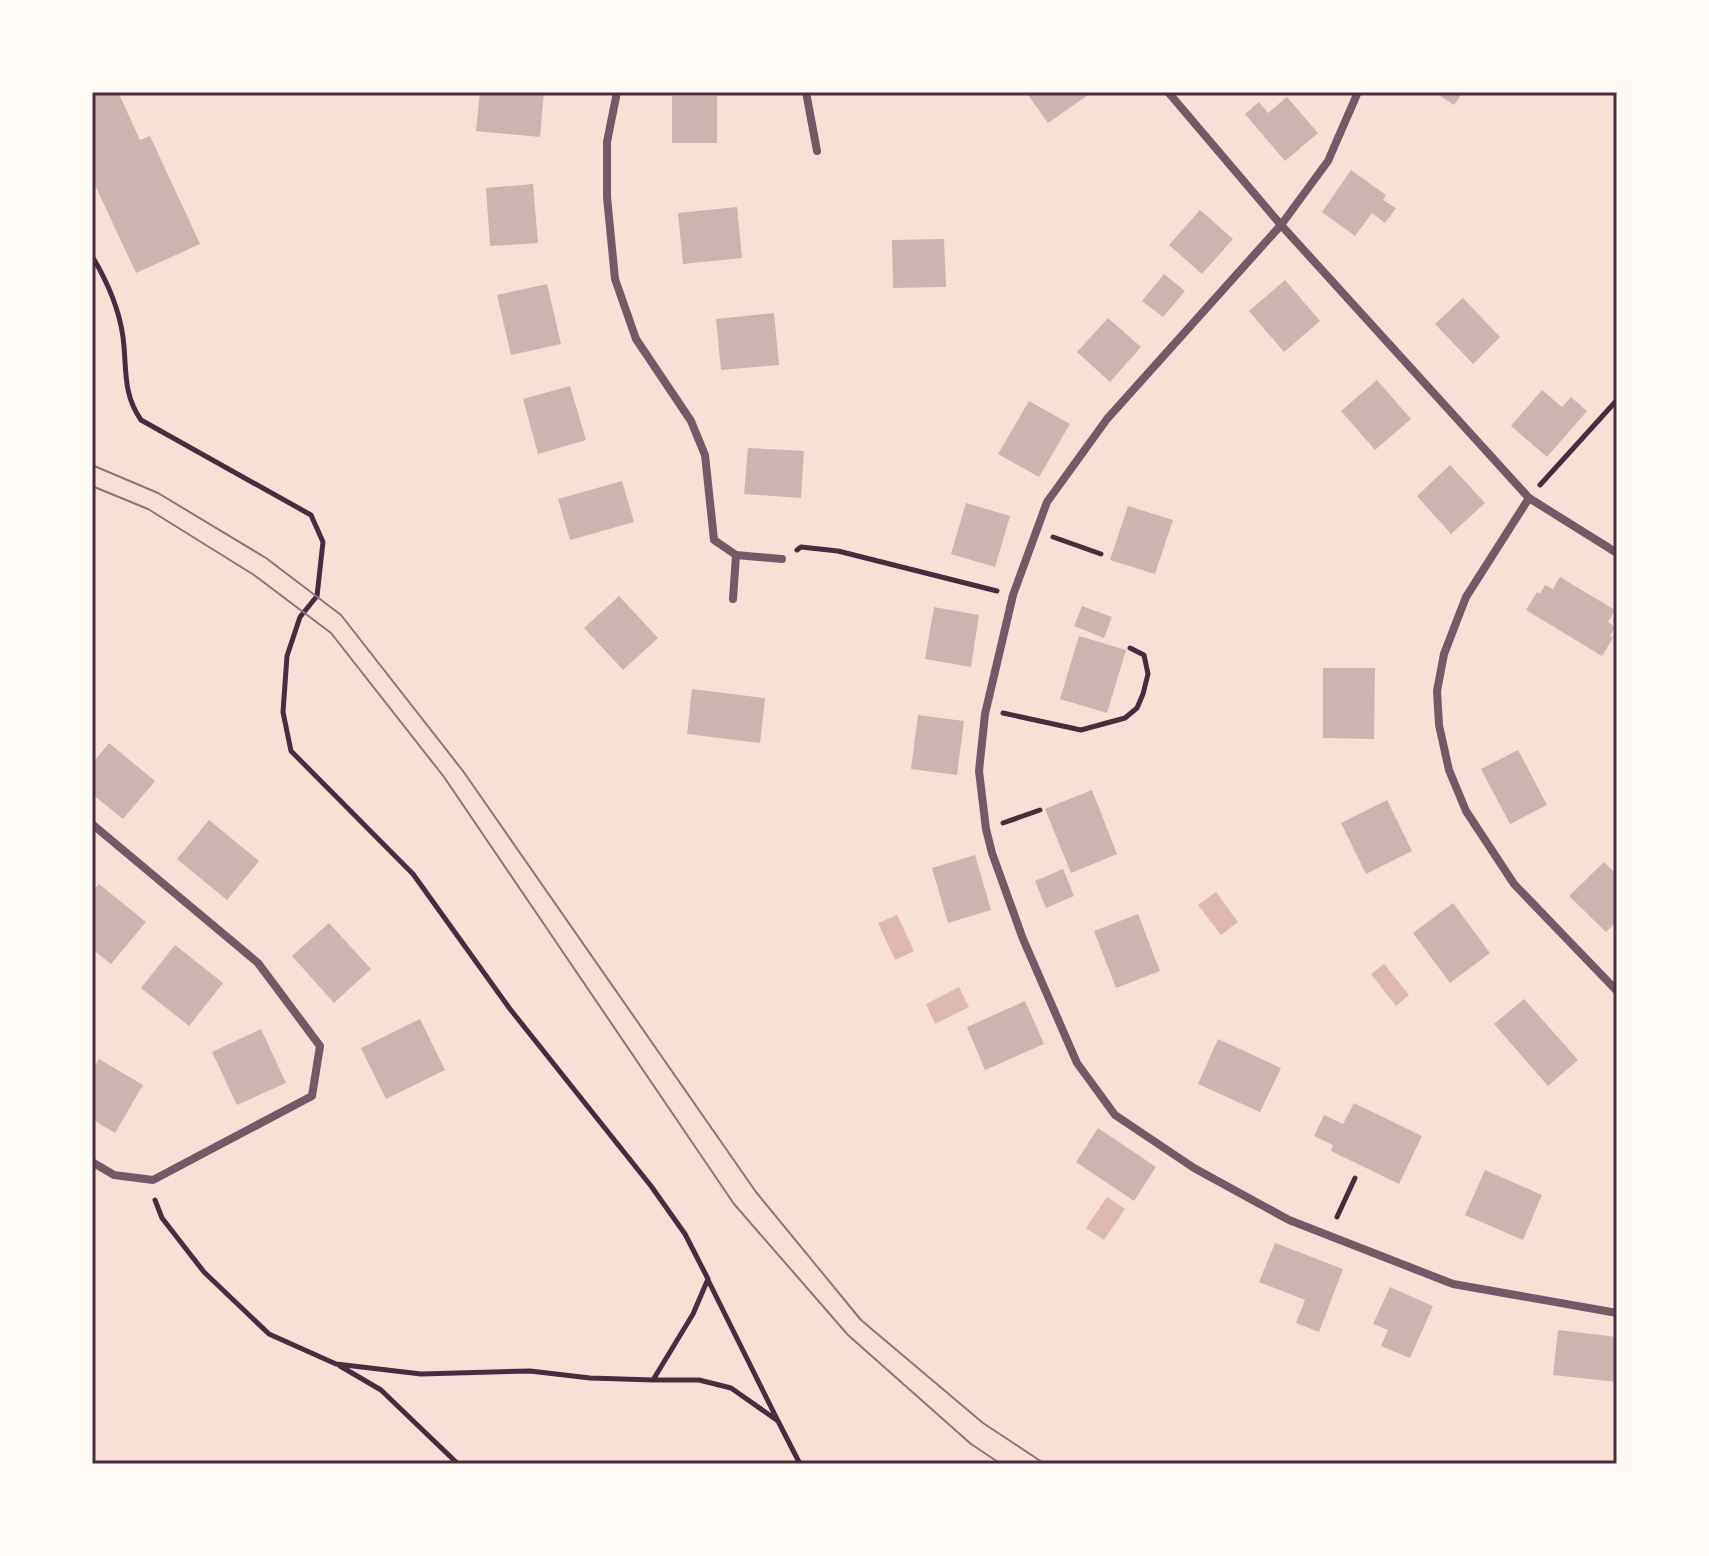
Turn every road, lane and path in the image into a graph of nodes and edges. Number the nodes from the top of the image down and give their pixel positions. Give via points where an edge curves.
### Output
1 (617, 92) edge
2 (806, 92) edge
3 (1168, 92) edge
4 (1358, 92) edge
5 (817, 151) dead end
6 (1281, 225) junction
7 (92, 256) edge
8 (1617, 400) edge
9 (1529, 498) junction
10 (1035, 531) junction
11 (1617, 553) edge
12 (1101, 554) dead end
13 (736, 555) junction
14 (782, 559) joint
15 (1013, 595) junction
16 (733, 599) dead end
17 (1130, 648) dead end
18 (986, 710) junction
19 (1040, 810) dead end
20 (92, 824) edge
21 (986, 829) junction
22 (1617, 991) edge
23 (92, 1162) edge
24 (1355, 1178) dead end
25 (153, 1195) dead end
26 (1328, 1236) junction
27 (708, 1279) junction
28 (1617, 1313) edge
29 (336, 1364) junction
30 (653, 1380) junction
31 (778, 1421) junction
32 (458, 1464) edge
33 (800, 1464) edge

1 - 13 street via 607,142 615,279 636,339 691,421 705,455 714,540
2 - 5 street
3 - 6 street
4 - 6 street via 1328,161
6 - 9 street
6 - 10 street via 1107,419 1047,502
7 - 27 path via 110,288 123,336 124,378 131,406 141,420 311,515 323,542 317,596 300,617 287,656 283,712 291,751 413,874 510,1009 651,1186
8 - 9 path
9 - 11 street
9 - 22 street via 1466,597 1444,654 1437,691 1439,725 1466,811 1514,884
10 - 12 path
10 - 15 street
13 - 14 street
13 - 16 street
14 - 15 path via 801,547 838,551
15 - 18 street
17 - 18 path via 1144,655 1148,674 1137,708 1125,718 1081,730
18 - 21 street via 979,771
19 - 21 path
20 - 23 street via 258,963 320,1046 312,1096 153,1180 114,1175
21 - 26 street via 1023,939 1077,1063 1115,1115 1194,1168
24 - 26 path
25 - 29 path via 162,1218 204,1272 269,1334
26 - 28 street via 1453,1284
27 - 30 path
27 - 31 path
29 - 30 path via 421,1374 530,1371
29 - 32 path via 381,1390
30 - 31 path via 699,1380 731,1388
31 - 33 path

